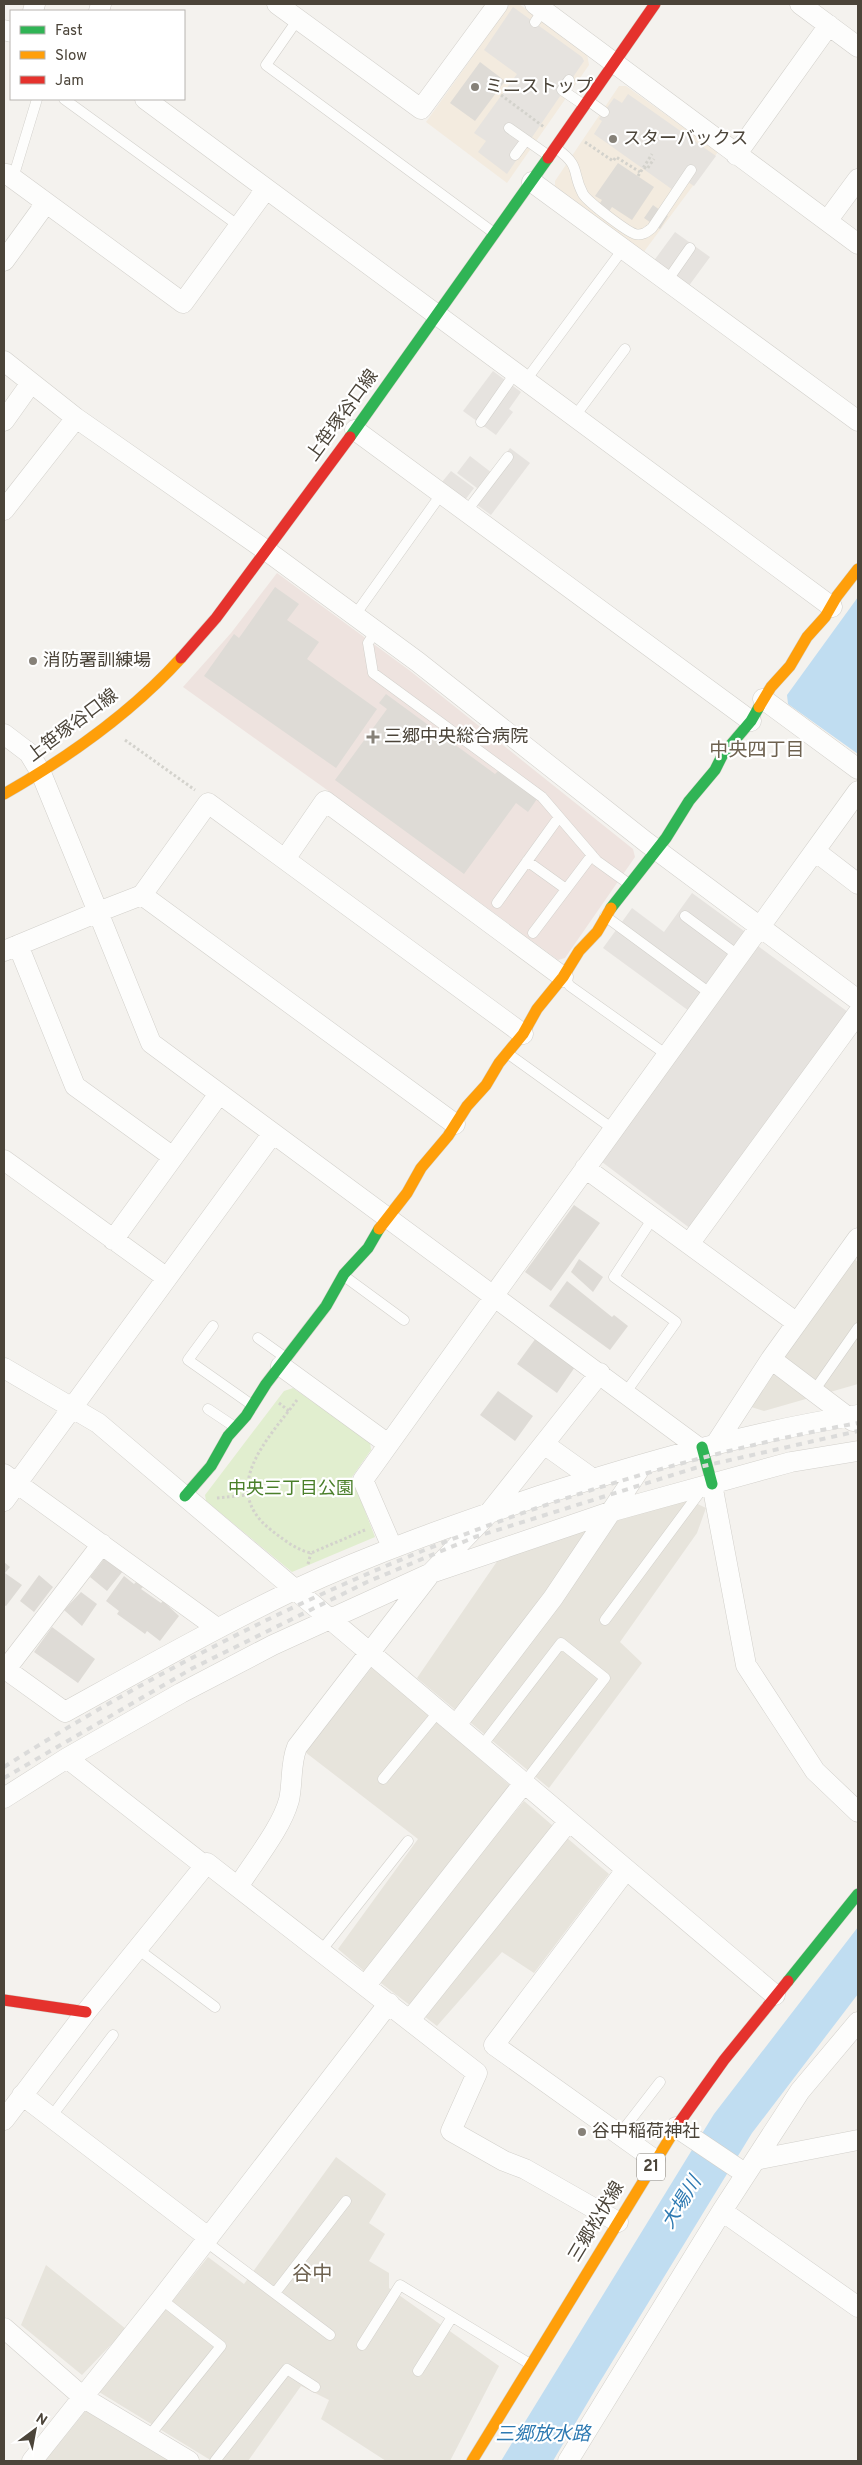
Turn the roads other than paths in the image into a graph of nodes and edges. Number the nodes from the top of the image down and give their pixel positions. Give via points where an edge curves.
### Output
1 (277, 4) edge
2 (498, 4) edge
3 (655, 4) edge
4 (800, 4) edge
5 (538, 12) edge
6 (298, 19) junction
7 (828, 25) junction
8 (858, 47) edge
9 (612, 63) junction
10 (569, 80) dead end
11 (37, 100) edge
12 (65, 100) edge
13 (146, 100) edge
14 (585, 102) junction
15 (604, 112) dead end
16 (509, 128) dead end
17 (526, 140) junction
18 (552, 152) junction
19 (515, 155) dead end
20 (736, 155) junction
21 (691, 170) dead end
22 (8, 176) edge
23 (858, 179) edge
24 (532, 182) junction
25 (266, 189) junction
26 (46, 202) junction
27 (827, 221) junction
28 (239, 226) junction
29 (495, 234) junction
30 (858, 244) edge
31 (690, 248) dead end
32 (623, 249) junction
33 (4, 261) edge
34 (667, 281) junction
35 (437, 314) junction
36 (625, 349) dead end
37 (4, 360) edge
38 (521, 376) junction
39 (31, 383) junction
40 (575, 416) junction
41 (76, 418) junction
42 (4, 420) edge
43 (858, 421) edge
44 (481, 422) dead end
45 (355, 430) junction
46 (508, 457) dead end
47 (442, 494) junction
48 (4, 510) edge
49 (466, 512) junction
50 (267, 551) junction
51 (858, 570) edge
52 (832, 607) junction
53 (355, 616) junction
54 (376, 631) junction
55 (763, 699) junction
56 (751, 721) junction
57 (4, 734) edge
58 (858, 769) edge
59 (41, 773) junction
60 (858, 790) edge
61 (4, 794) edge
62 (559, 816) junction
63 (656, 850) junction
64 (814, 851) junction
65 (592, 855) junction
66 (285, 859) junction
67 (527, 861) junction
68 (858, 884) edge
69 (630, 885) junction
70 (566, 889) junction
71 (142, 895) junction
72 (497, 904) dead end
73 (98, 912) junction
74 (605, 916) junction
75 (684, 916) dead end
76 (760, 927) junction
77 (533, 933) dead end
78 (11, 948) edge
79 (739, 956) junction
80 (563, 977) junction
81 (711, 994) junction
82 (858, 1000) edge
83 (858, 1013) edge
84 (523, 1034) junction
85 (506, 1052) junction
86 (667, 1055) junction
87 (218, 1094) junction
88 (454, 1124) junction
89 (613, 1129) junction
90 (273, 1132) junction
91 (173, 1157) junction
92 (4, 1160) edge
93 (585, 1168) junction
94 (388, 1216) junction
95 (653, 1218) junction
96 (858, 1238) edge
97 (113, 1240) junction
98 (689, 1244) junction
99 (343, 1276) junction
100 (167, 1278) junction
101 (495, 1296) junction
102 (404, 1320) dead end
103 (797, 1323) junction
104 (213, 1326) dead end
105 (858, 1328) edge
106 (258, 1338) dead end
107 (771, 1359) junction
108 (284, 1362) junction
109 (4, 1368) edge
110 (600, 1373) junction
111 (814, 1391) junction
112 (626, 1392) junction
113 (253, 1406) junction
114 (73, 1407) junction
115 (208, 1409) dead end
116 (855, 1419) edge
117 (235, 1428) junction
118 (388, 1444) junction
119 (544, 1444) junction
120 (705, 1446) junction
121 (858, 1451) edge
122 (642, 1464) junction
123 (10, 1479) edge
124 (594, 1479) junction
125 (709, 1484) junction
126 (185, 1496) junction
127 (4, 1501) edge
128 (613, 1511) junction
129 (489, 1513) junction
130 (102, 1544) junction
131 (392, 1547) junction
132 (431, 1573) junction
133 (296, 1589) junction
134 (328, 1619) junction
135 (605, 1620) dead end
136 (217, 1628) junction
137 (371, 1654) junction
138 (5, 1669) edge
139 (439, 1711) junction
140 (456, 1725) junction
141 (481, 1747) junction
142 (67, 1758) junction
143 (383, 1779) dead end
144 (524, 1784) junction
145 (4, 1798) edge
146 (858, 1812) edge
147 (568, 1822) junction
148 (408, 1841) dead end
149 (205, 1866) junction
150 (626, 1870) junction
151 (238, 1887) junction
152 (858, 1894) edge
153 (139, 1950) junction
154 (321, 1951) junction
155 (366, 1985) junction
156 (775, 1995) junction
157 (4, 2000) edge
158 (389, 2003) junction
159 (215, 2007) dead end
160 (86, 2012) junction
161 (410, 2020) junction
162 (858, 2022) edge
163 (113, 2035) dead end
164 (660, 2082) dead end
165 (22, 2095) junction
166 (5, 2114) edge
167 (51, 2117) junction
168 (683, 2131) junction
169 (619, 2135) junction
170 (858, 2140) edge
171 (655, 2160) junction
172 (747, 2167) junction
173 (346, 2201) dead end
174 (722, 2211) junction
175 (618, 2222) junction
176 (206, 2239) junction
177 (276, 2293) junction
178 (161, 2299) junction
179 (858, 2307) edge
180 (452, 2317) junction
181 (4, 2328) edge
182 (330, 2335) dead end
183 (362, 2345) dead end
184 (531, 2364) junction
185 (418, 2371) dead end
186 (315, 2387) dead end
187 (84, 2398) junction
188 (149, 2436) junction
189 (32, 2461) edge
190 (189, 2461) edge
191 (215, 2461) edge
192 (472, 2461) edge
193 (568, 2461) edge

1 - 6 street
2 - 6 street via 422,109
3 - 9 main road, 上笹塚谷口線
4 - 7 street
5 - 9 street
6 - 29 lane via 266,65
7 - 8 street
7 - 20 street
9 - 14 main road, 上笹塚谷口線
9 - 20 street
10 - 14 lane via 562,90
11 - 22 lane
12 - 28 lane
13 - 25 street
14 - 15 lane
14 - 18 main road, 上笹塚谷口線
16 - 17 lane
17 - 18 lane
17 - 19 lane
18 - 21 lane via 572,160 583,194 591,204 635,234 644,234 652,228
18 - 24 main road, 上笹塚谷口線
20 - 27 street
22 - 26 street
23 - 27 street
24 - 29 main road, 上笹塚谷口線
24 - 32 street
25 - 28 street
25 - 35 street
26 - 28 street via 183,303
26 - 33 street
27 - 30 street
29 - 35 main road, 上笹塚谷口線
31 - 34 lane
32 - 34 street
32 - 38 lane
34 - 43 street
35 - 38 street
35 - 45 main road, 上笹塚谷口線
36 - 40 lane
37 - 39 street
38 - 40 street
38 - 44 lane
39 - 41 street
39 - 42 street
40 - 52 street
41 - 48 street
41 - 50 street
45 - 47 street
45 - 50 main road, 上笹塚谷口線
46 - 49 lane
47 - 49 street
47 - 53 lane
49 - 56 street
50 - 53 street
50 - 59 main road, 上笹塚谷口線 via 216,618 174,665 100,732
51 - 52 main road
52 - 55 main road
53 - 54 street
54 - 62 lane via 368,643 373,674 542,797
54 - 63 street
55 - 56 main road
55 - 58 street
56 - 63 main road via 730,744 715,770 689,800
57 - 59 street via 29,753
59 - 61 main road, 上笹塚谷口線
59 - 73 street
60 - 64 street
62 - 65 lane
62 - 67 lane
63 - 69 main road
63 - 76 street
64 - 68 street
64 - 76 street
65 - 69 lane
65 - 70 lane
66 - 71 street via 208,803
66 - 80 street via 325,801
66 - 84 street
67 - 70 lane
67 - 72 lane
69 - 74 main road
70 - 77 lane
71 - 73 street
71 - 88 street
73 - 78 street
73 - 87 street via 152,1043
74 - 80 main road
74 - 81 lane
75 - 79 lane
76 - 79 street
76 - 82 street
78 - 91 street via 75,1086
79 - 81 street
80 - 84 main road
80 - 86 lane via 570,986
81 - 86 street
83 - 98 street
84 - 85 main road
85 - 88 main road via 486,1085
85 - 89 lane
86 - 89 street
87 - 90 street
87 - 91 street
88 - 94 main road
89 - 93 street
90 - 94 street
90 - 100 street
91 - 97 street
92 - 97 street
93 - 95 street
93 - 101 street
94 - 99 main road via 368,1248
94 - 101 street
95 - 98 street
95 - 112 lane via 614,1277 676,1322
96 - 103 street
97 - 100 street
98 - 103 street
99 - 102 lane
99 - 108 main road via 326,1306
100 - 114 street
101 - 110 street
101 - 118 street
103 - 107 street
104 - 113 lane via 188,1360
105 - 111 lane
106 - 108 lane
107 - 111 street
107 - 120 street
108 - 113 main road
108 - 118 street via 308,1385
109 - 114 street
110 - 112 street
110 - 119 street
111 - 116 street
112 - 120 street
113 - 117 main road
114 - 123 street
114 - 126 street via 98,1423
115 - 117 lane
116 - 120 street
117 - 126 main road via 211,1466
118 - 131 street via 363,1480
119 - 124 street
119 - 129 street
120 - 122 street
120 - 125 main road
121 - 125 street via 791,1462
122 - 124 street
122 - 128 street
123 - 127 street
123 - 130 street
124 - 129 street
125 - 128 street
125 - 135 lane
125 - 146 street via 746,1665 815,1771
126 - 133 street
128 - 132 street
128 - 140 street via 553,1598
129 - 131 street
129 - 132 street
130 - 136 street
130 - 138 street
131 - 133 street
132 - 134 street
132 - 137 street
133 - 134 street
133 - 136 street
134 - 137 street
134 - 142 street via 181,1693
136 - 138 street via 65,1712
137 - 139 street
137 - 151 street via 298,1746 292,1759 289,1799
139 - 140 street
139 - 143 lane
140 - 141 street
141 - 144 street
141 - 144 lane via 561,1643 605,1678
142 - 145 street
142 - 149 street
144 - 147 street
144 - 155 street
147 - 150 street
147 - 161 street
148 - 154 lane
149 - 151 street via 207,1863
149 - 153 street
150 - 156 street
150 - 169 street via 494,2045
151 - 154 street
152 - 156 main road, 三郷松伏線 / 21
153 - 159 lane
153 - 160 street
154 - 155 street
155 - 158 street
156 - 168 main road, 三郷松伏線 / 21 via 709,2081
157 - 160 main road
158 - 161 street
158 - 176 street
160 - 165 street
161 - 175 street via 477,2073 451,2131
162 - 172 street via 800,2091
163 - 167 lane
164 - 169 lane
165 - 166 street
165 - 167 street
167 - 176 street
168 - 171 main road, 三郷松伏線 / 21
168 - 172 street
169 - 171 street
170 - 172 street
171 - 175 main road, 三郷松伏線 / 21
172 - 174 street
173 - 177 lane
174 - 179 street
174 - 193 street
175 - 184 main road, 三郷松伏線 / 21
176 - 177 lane
176 - 178 street
177 - 182 lane
178 - 187 street
178 - 188 lane via 221,2346
180 - 183 lane via 400,2285
180 - 184 lane
180 - 185 lane
181 - 187 street
184 - 192 main road, 三郷松伏線 / 21
186 - 191 lane via 287,2369
187 - 188 street
187 - 189 street
188 - 190 street

